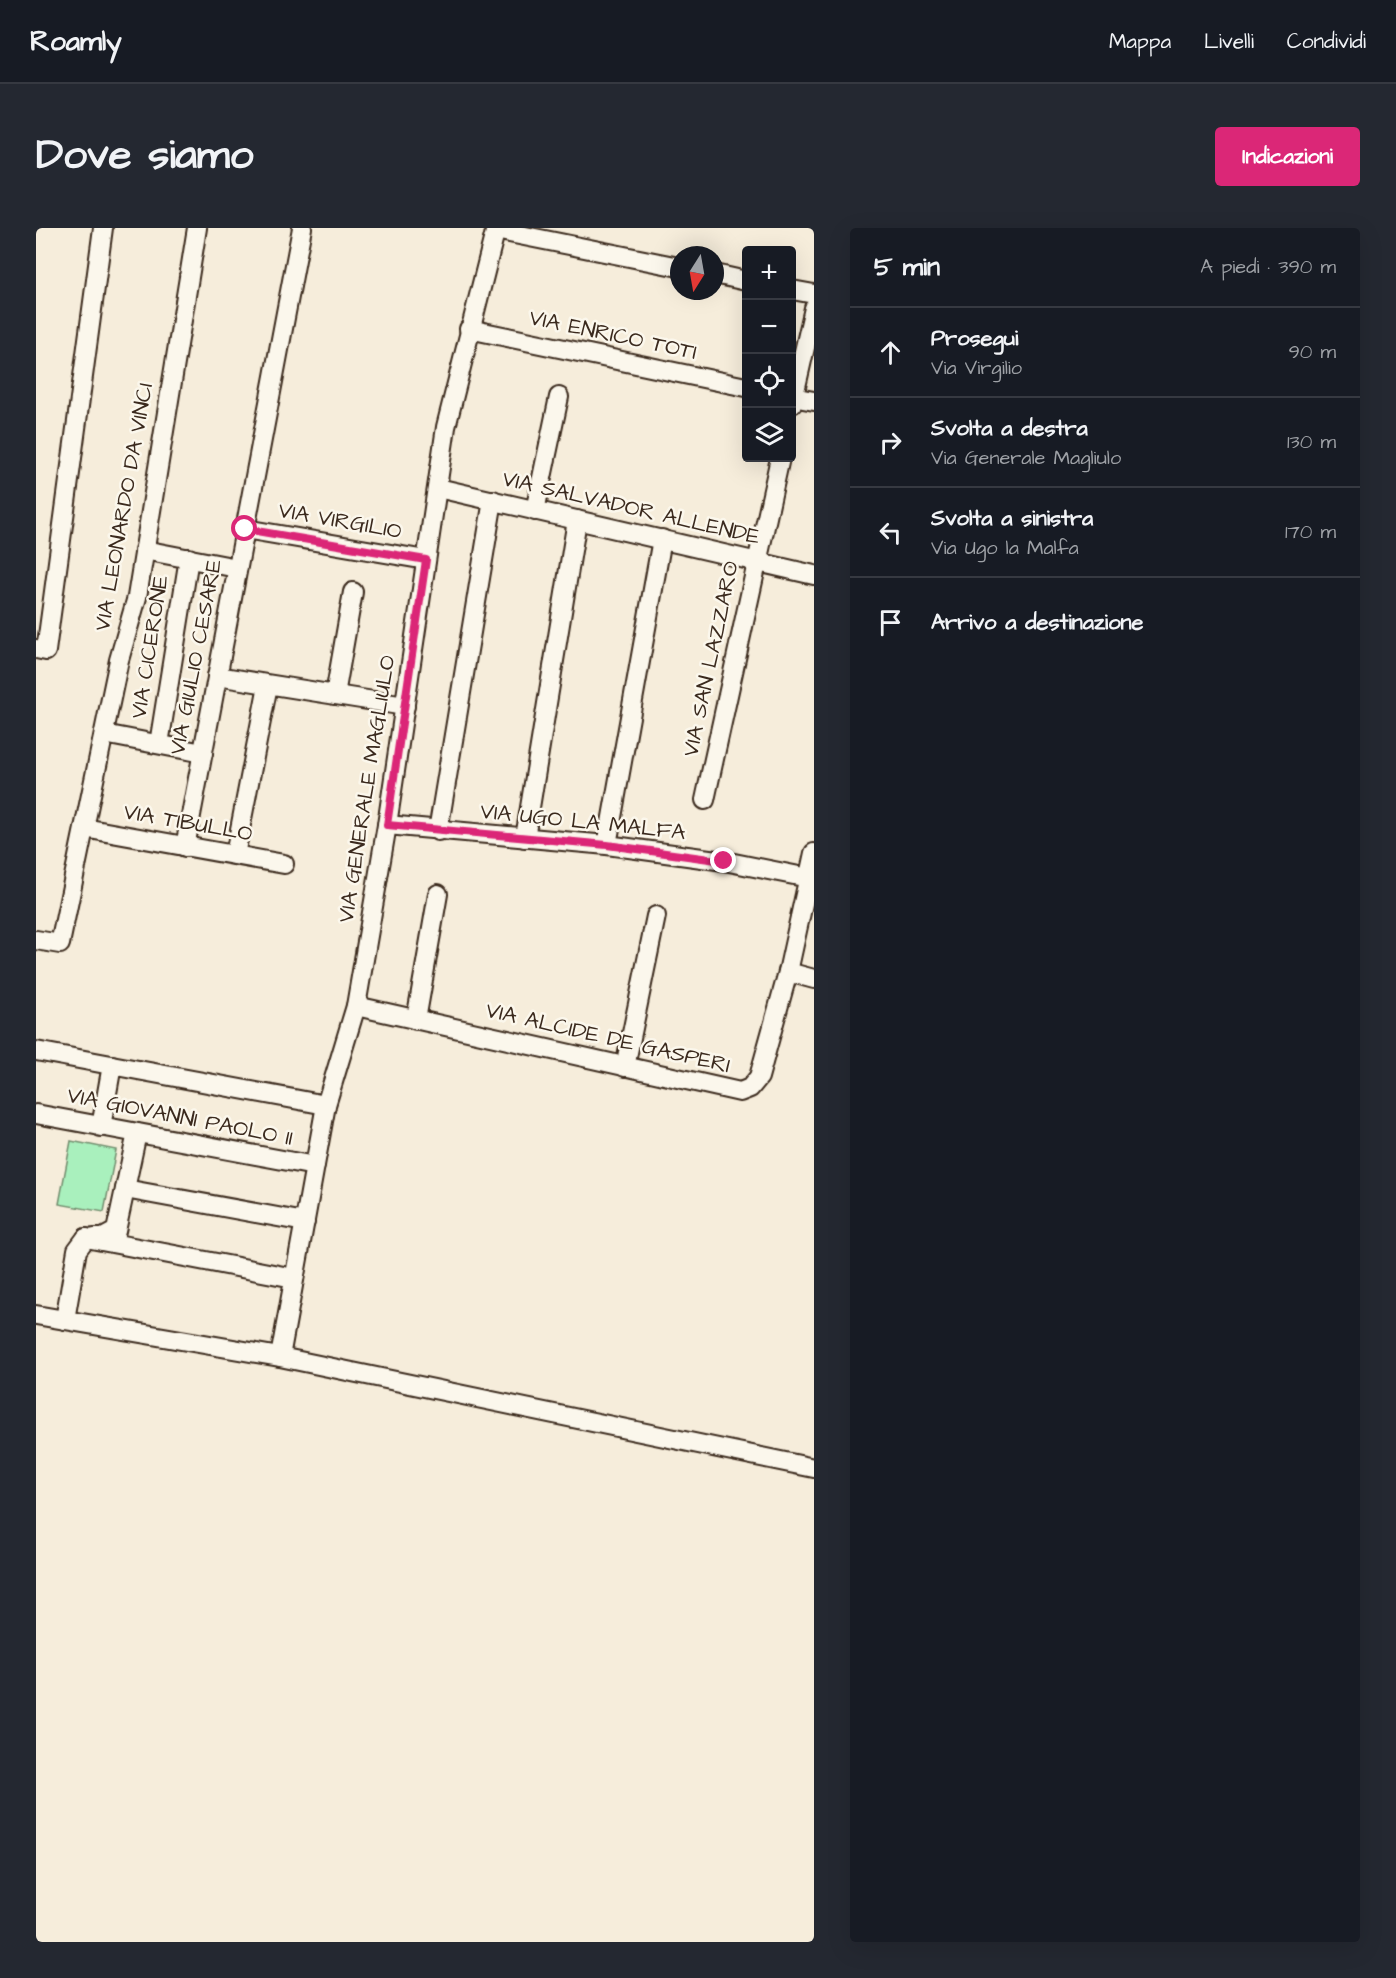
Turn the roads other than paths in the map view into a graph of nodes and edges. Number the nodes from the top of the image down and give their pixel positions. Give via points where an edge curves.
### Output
1 (103, 228) edge
2 (197, 228) edge
3 (302, 228) edge
4 (495, 229) edge
5 (670, 265) edge
6 (724, 276) edge
7 (742, 279) edge
8 (796, 291) edge
9 (814, 294) edge
10 (814, 308) edge
11 (469, 329) junction
12 (796, 382) edge
13 (742, 386) edge
14 (559, 397) dead end
15 (796, 399) edge
16 (814, 401) edge
17 (779, 462) edge
18 (438, 488) junction
19 (493, 500) junction
20 (535, 511) junction
21 (577, 520) junction
22 (245, 529) junction
23 (662, 539) junction
24 (144, 550) junction
25 (189, 558) junction
26 (426, 560) junction
27 (757, 561) junction
28 (237, 568) junction
29 (814, 574) edge
30 (353, 592) dead end
31 (41, 650) edge
32 (217, 676) junction
33 (268, 684) junction
34 (335, 695) junction
35 (405, 706) junction
36 (104, 734) junction
37 (159, 744) junction
38 (203, 753) junction
39 (705, 800) dead end
40 (387, 825) junction
41 (84, 828) junction
42 (438, 831) junction
43 (525, 838) junction
44 (607, 845) junction
45 (185, 847) junction
46 (235, 855) junction
47 (814, 857) edge
48 (284, 864) dead end
49 (809, 878) junction
50 (438, 894) dead end
51 (656, 916) dead end
52 (36, 940) edge
53 (788, 972) junction
54 (814, 979) edge
55 (356, 1006) junction
56 (416, 1020) junction
57 (36, 1051) edge
58 (112, 1065) junction
59 (625, 1067) junction
60 (326, 1105) junction
61 (36, 1114) edge
62 (101, 1126) junction
63 (137, 1133) junction
64 (315, 1166) junction
65 (125, 1189) junction
66 (305, 1222) junction
67 (86, 1238) junction
68 (294, 1278) junction
69 (36, 1315) edge
70 (66, 1320) junction
71 (280, 1357) junction
72 (814, 1468) edge

1 - 31 street
2 - 24 street, VIA LEONARDO DA VINCI
3 - 22 street, VIA GIULIO CESARE
4 - 5 street
4 - 11 street, VIA GENERALE MAGLIULO
6 - 7 street
8 - 9 street
10 - 12 street
11 - 13 street, VIA ENRICO TOTI
11 - 18 street, VIA GENERALE MAGLIULO via 446,427
14 - 20 street
15 - 16 street
17 - 27 street, VIA SAN LAZZARO
18 - 19 street, VIA SALVADOR ALLENDE
18 - 26 street, VIA GENERALE MAGLIULO
19 - 20 street, VIA SALVADOR ALLENDE
19 - 42 street
20 - 21 street, VIA SALVADOR ALLENDE
21 - 23 street, VIA SALVADOR ALLENDE
21 - 43 street
22 - 26 street, VIA VIRGILIO
22 - 28 street, VIA GIULIO CESARE
23 - 27 street, VIA SALVADOR ALLENDE
23 - 44 street
24 - 25 street
24 - 36 street, VIA LEONARDO DA VINCI via 137,597
25 - 28 street
25 - 37 street, VIA CICERONE
26 - 35 street, VIA GENERALE MAGLIULO
27 - 29 street, VIA SALVADOR ALLENDE
27 - 39 street, VIA SAN LAZZARO
28 - 32 street, VIA GIULIO CESARE
30 - 34 street
32 - 33 street
32 - 38 street, VIA GIULIO CESARE
33 - 34 street
33 - 46 street
34 - 35 street
35 - 40 street, VIA GENERALE MAGLIULO
36 - 37 street
36 - 41 street, VIA LEONARDO DA VINCI
37 - 38 street
38 - 45 street, VIA GIULIO CESARE
40 - 42 street, VIA UGO LA MALFA
40 - 55 street, VIA GENERALE MAGLIULO
41 - 45 street, VIA TIBULLO
41 - 52 street, VIA LEONARDO DA VINCI via 60,944
42 - 43 street, VIA UGO LA MALFA
43 - 44 street, VIA UGO LA MALFA
44 - 49 street, VIA UGO LA MALFA via 724,861
45 - 46 street, VIA TIBULLO
46 - 48 street, VIA TIBULLO
47 - 49 street, VIA ALCIDE DE GASPERI
49 - 53 street, VIA ALCIDE DE GASPERI
50 - 56 street
51 - 59 street
53 - 54 street
53 - 59 street, VIA ALCIDE DE GASPERI via 759,1077 750,1088 740,1092
55 - 56 street, VIA ALCIDE DE GASPERI
55 - 60 street, VIA GENERALE MAGLIULO
56 - 59 street, VIA ALCIDE DE GASPERI
57 - 58 street
58 - 60 street
58 - 62 street
60 - 64 street, VIA GENERALE MAGLIULO
61 - 62 street, VIA GIOVANNI PAOLO II
62 - 63 street, VIA GIOVANNI PAOLO II
63 - 64 street, VIA GIOVANNI PAOLO II
63 - 65 street
64 - 66 street, VIA GENERALE MAGLIULO
65 - 66 street
65 - 67 street via 116,1231 103,1238
66 - 68 street, VIA GENERALE MAGLIULO
67 - 68 street
67 - 70 street via 77,1250
68 - 71 street, VIA GENERALE MAGLIULO
69 - 70 street
70 - 71 street
71 - 72 street

